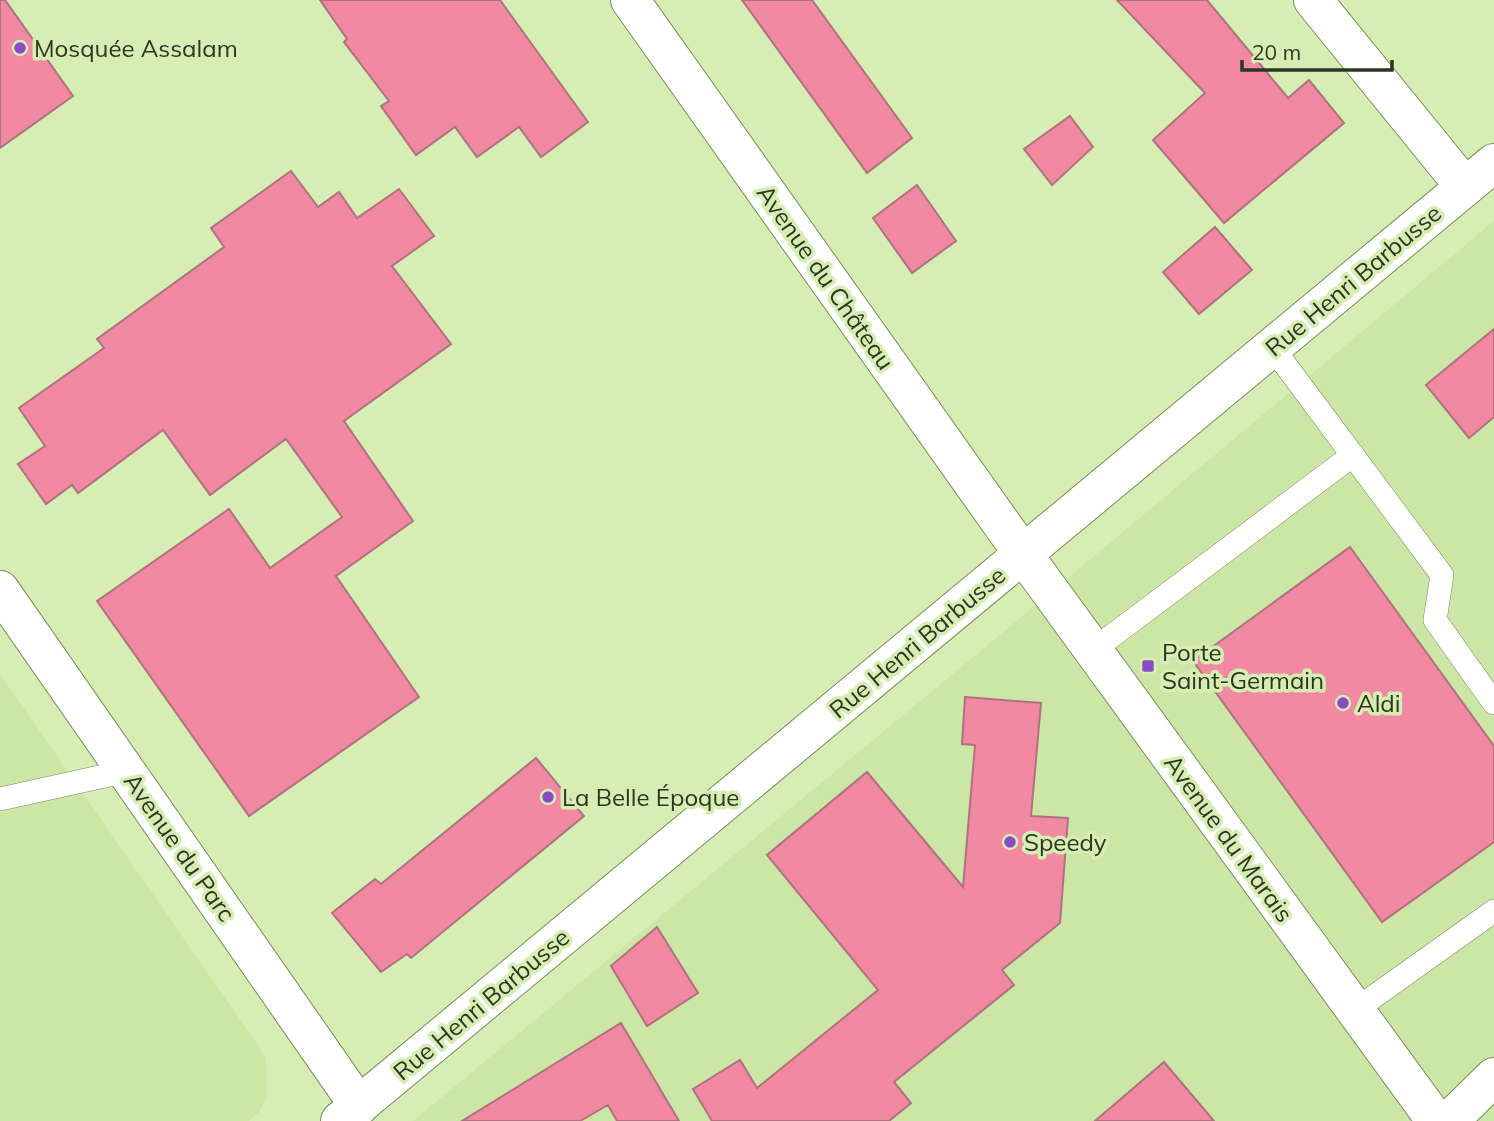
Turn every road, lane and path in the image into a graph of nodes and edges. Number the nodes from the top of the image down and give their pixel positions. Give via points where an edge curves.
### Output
1 (630, 0) edge
2 (1313, 0) edge
3 (1494, 163) edge
4 (1465, 187) junction
5 (1272, 347) junction
6 (1353, 455) junction
7 (1023, 554) junction
8 (0, 590) edge
9 (1093, 650) junction
10 (1494, 703) edge
11 (127, 771) junction
12 (0, 799) edge
13 (1494, 911) edge
14 (1355, 1010) junction
15 (1494, 1077) edge
16 (350, 1113) edge
17 (1436, 1121) edge
18 (1449, 1121) edge

1 - 7 street, Avenue du Château
2 - 4 street
3 - 4 street, Rue Henri Barbusse
4 - 5 street, Rue Henri Barbusse
5 - 6 lane
5 - 7 street, Rue Henri Barbusse
6 - 9 lane
6 - 10 lane via 1442,575 1435,620
7 - 9 street, Avenue du Marais
7 - 16 street, Rue Henri Barbusse
8 - 11 street, Avenue du Parc
9 - 14 street, Avenue du Marais
11 - 12 lane
11 - 16 street, Avenue du Parc
13 - 14 lane
14 - 17 street, Avenue du Marais
15 - 18 street

